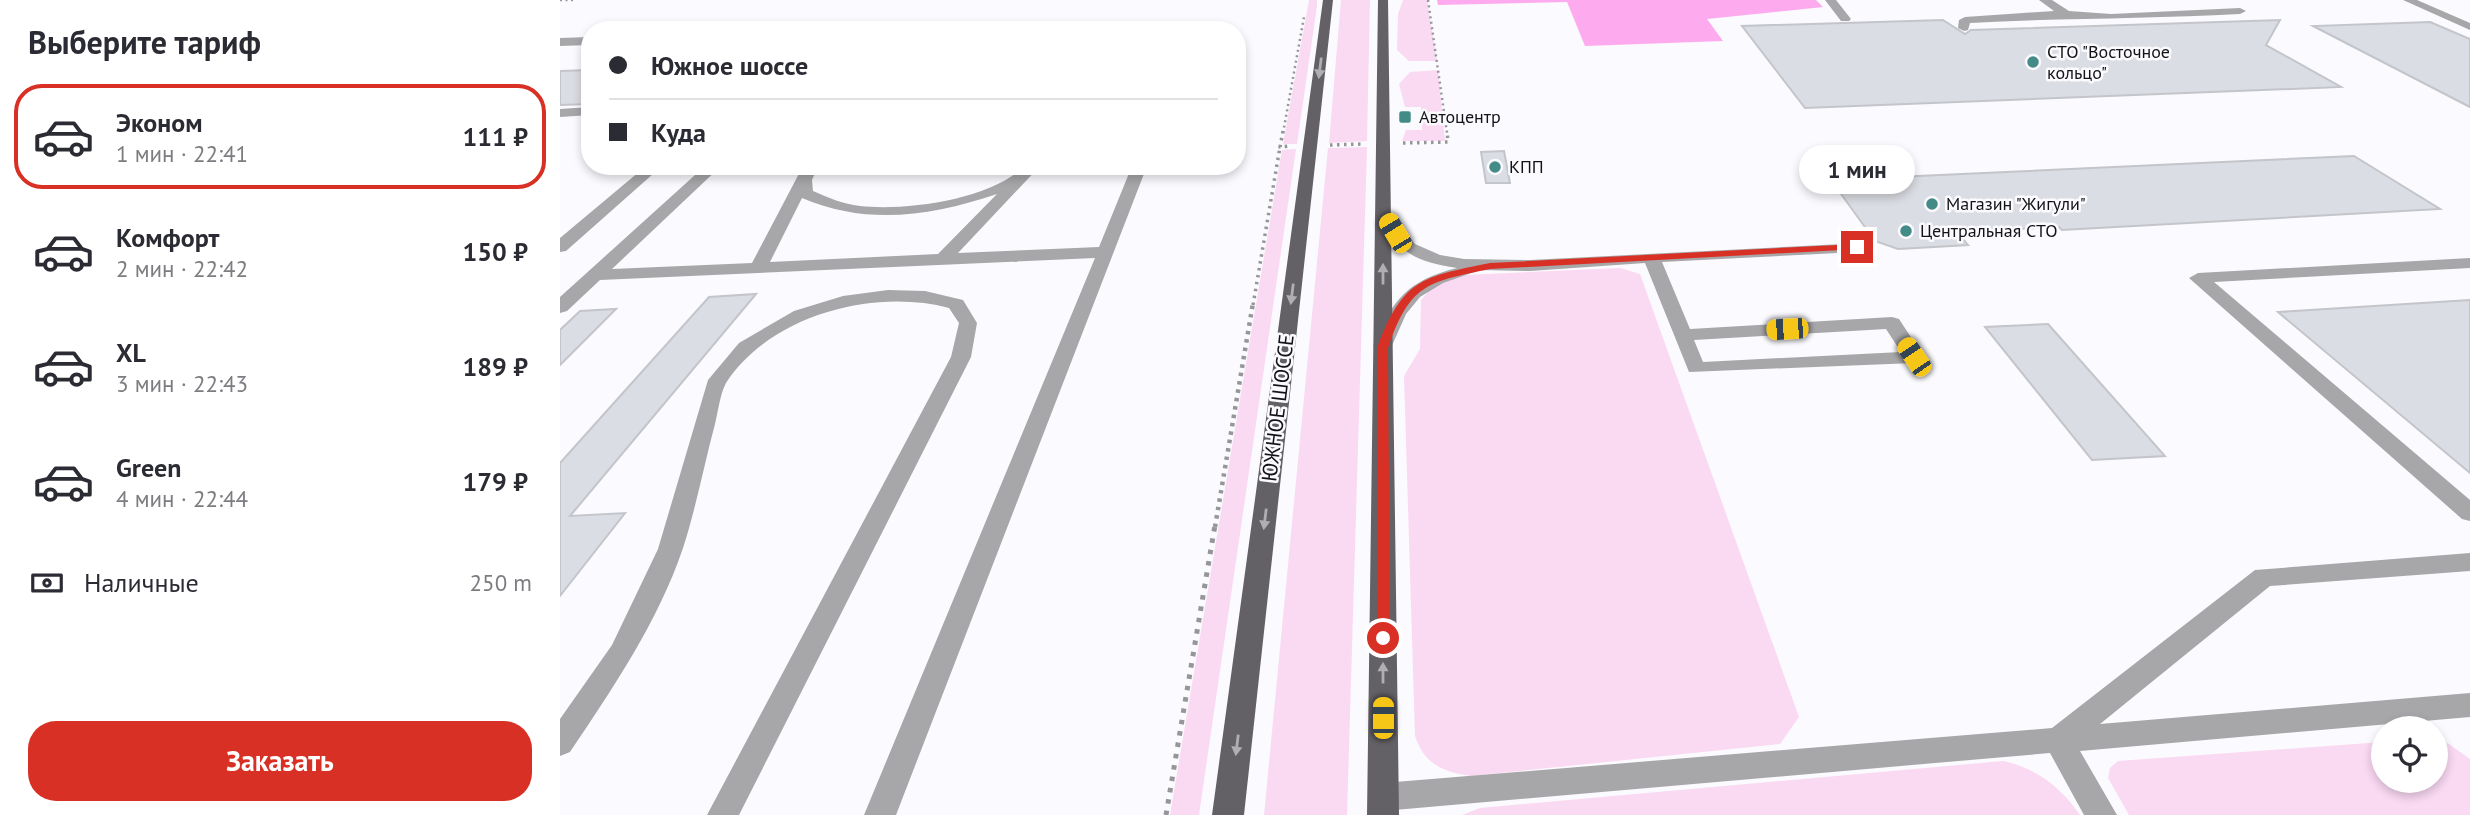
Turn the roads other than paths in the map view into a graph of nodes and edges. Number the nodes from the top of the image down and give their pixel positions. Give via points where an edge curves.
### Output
1 (1328, 0) edge
2 (1383, 0) edge
3 (1830, 0) edge
4 (2044, 0) edge
5 (2408, 0) edge
6 (2240, 11) dead end
7 (2066, 14) junction
8 (1845, 19) dead end
9 (2470, 27) edge
10 (1964, 28) dead end
11 (581, 41) edge
12 (560, 42) edge
13 (581, 112) edge
14 (560, 113) edge
15 (644, 175) edge
16 (703, 175) edge
17 (806, 175) edge
18 (807, 175) edge
19 (1025, 175) edge
20 (1136, 175) edge
21 (1020, 180) junction
22 (1383, 214) junction
23 (560, 247) edge
24 (1857, 247) dead end
25 (1106, 252) junction
26 (1651, 257) junction
27 (943, 259) junction
28 (2470, 263) edge
29 (1490, 266) junction
30 (758, 268) junction
31 (595, 275) junction
32 (560, 307) edge
33 (1682, 335) junction
34 (1382, 348) junction
35 (2470, 513) edge
36 (2470, 562) edge
37 (2470, 705) edge
38 (2058, 740) junction
39 (560, 743) edge
40 (1383, 806) edge
41 (723, 815) edge
42 (880, 815) edge
43 (1228, 815) edge
44 (2101, 815) edge

1 -> 43 main road, ЮЖНОЕ ШОССЕ
2 - 22 main road
3 - 8 lane
4 - 7 lane
5 - 9 lane
6 - 7 lane via 2112,17
7 - 10 lane via 1980,17 1965,20
11 - 12 lane
13 - 14 lane
15 - 23 lane
16 - 31 lane
17 - 30 lane
18 - 21 lane via 806,194 858,211 916,210 988,194
19 - 21 lane
20 - 25 lane
21 - 27 lane
22 - 29 lane via 1413,251 1441,261
34 -> 22 main road
24 - 26 lane
25 - 27 lane
25 - 42 lane
26 - 29 lane
26 - 33 lane
27 - 30 lane
28 - 35 lane via 2198,278
29 - 34 lane via 1451,274 1405,298
30 - 31 lane
31 - 32 lane
33 - 33 lane via 1696,368 1914,357 1892,323
40 -> 34 main road
36 - 38 lane via 2264,577
37 - 38 lane
38 - 40 lane
38 - 44 lane
39 - 41 lane via 622,652 670,549 715,384 746,347 802,315 843,302 888,295 925,296 956,304 968,323 961,358

